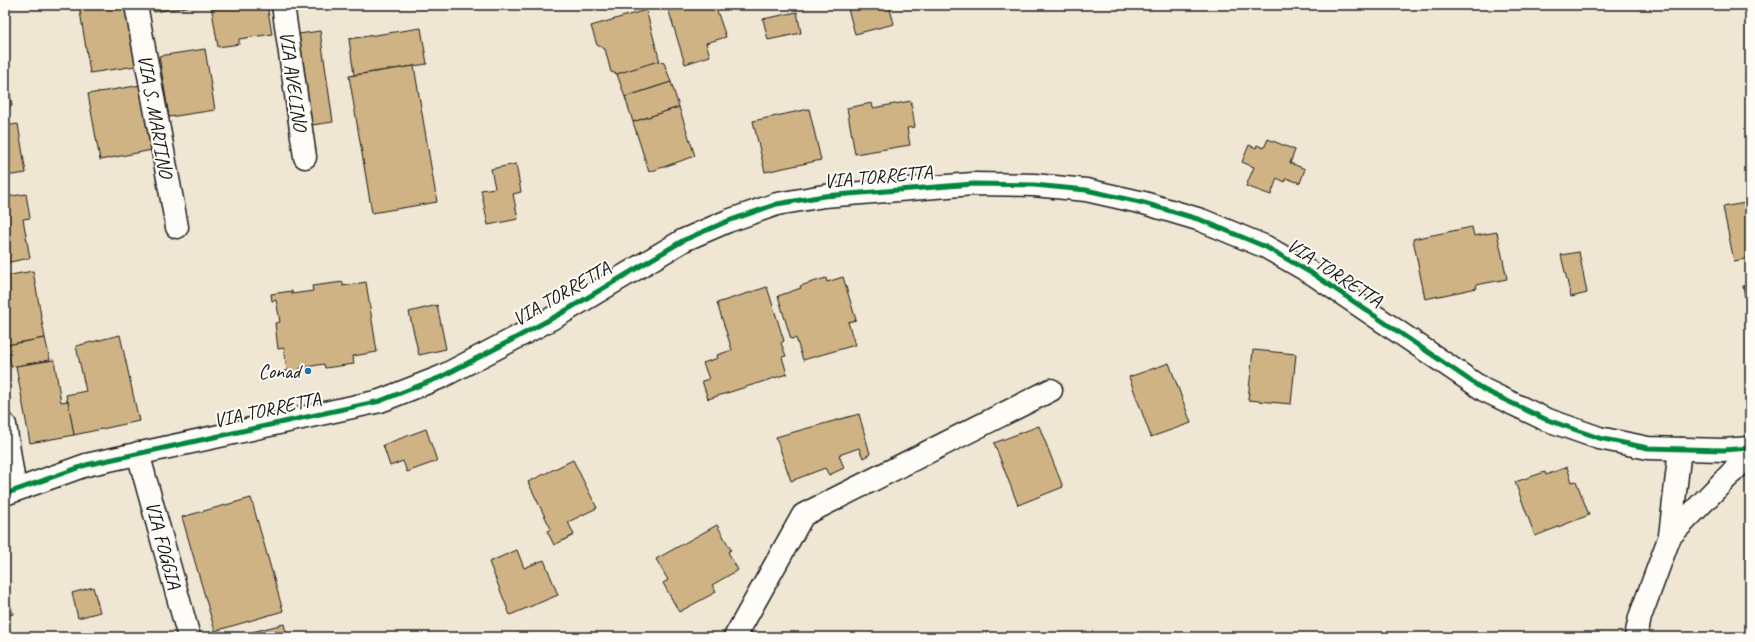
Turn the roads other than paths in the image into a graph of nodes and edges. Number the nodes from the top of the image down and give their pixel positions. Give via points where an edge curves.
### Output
1 (136, 5) edge
2 (283, 5) edge
3 (305, 157) dead end
4 (177, 227) dead end
5 (1051, 390) dead end
6 (5, 424) edge
7 (1750, 448) edge
8 (1680, 449) junction
9 (138, 453) junction
10 (1750, 454) edge
11 (10, 492) edge
12 (1670, 536) junction
13 (189, 637) edge
14 (735, 637) edge
15 (1636, 637) edge

1 - 4 street, VIA S. MARTINO
2 - 3 street, VIA AVELINO
5 - 14 street via 803,514
6 - 11 street
7 - 8 street, VIA TORRETTA
8 - 9 street, VIA TORRETTA via 1648,448 1599,438 1545,419 1484,390 1313,274 1266,247 1201,220 1144,203 1086,190 1034,185 973,184 831,195 777,204 684,240 508,342 441,376 380,401
8 - 12 street
9 - 11 street, VIA TORRETTA via 86,465
9 - 13 street, VIA FOGGIA
10 - 12 street
12 - 15 street via 1640,616

